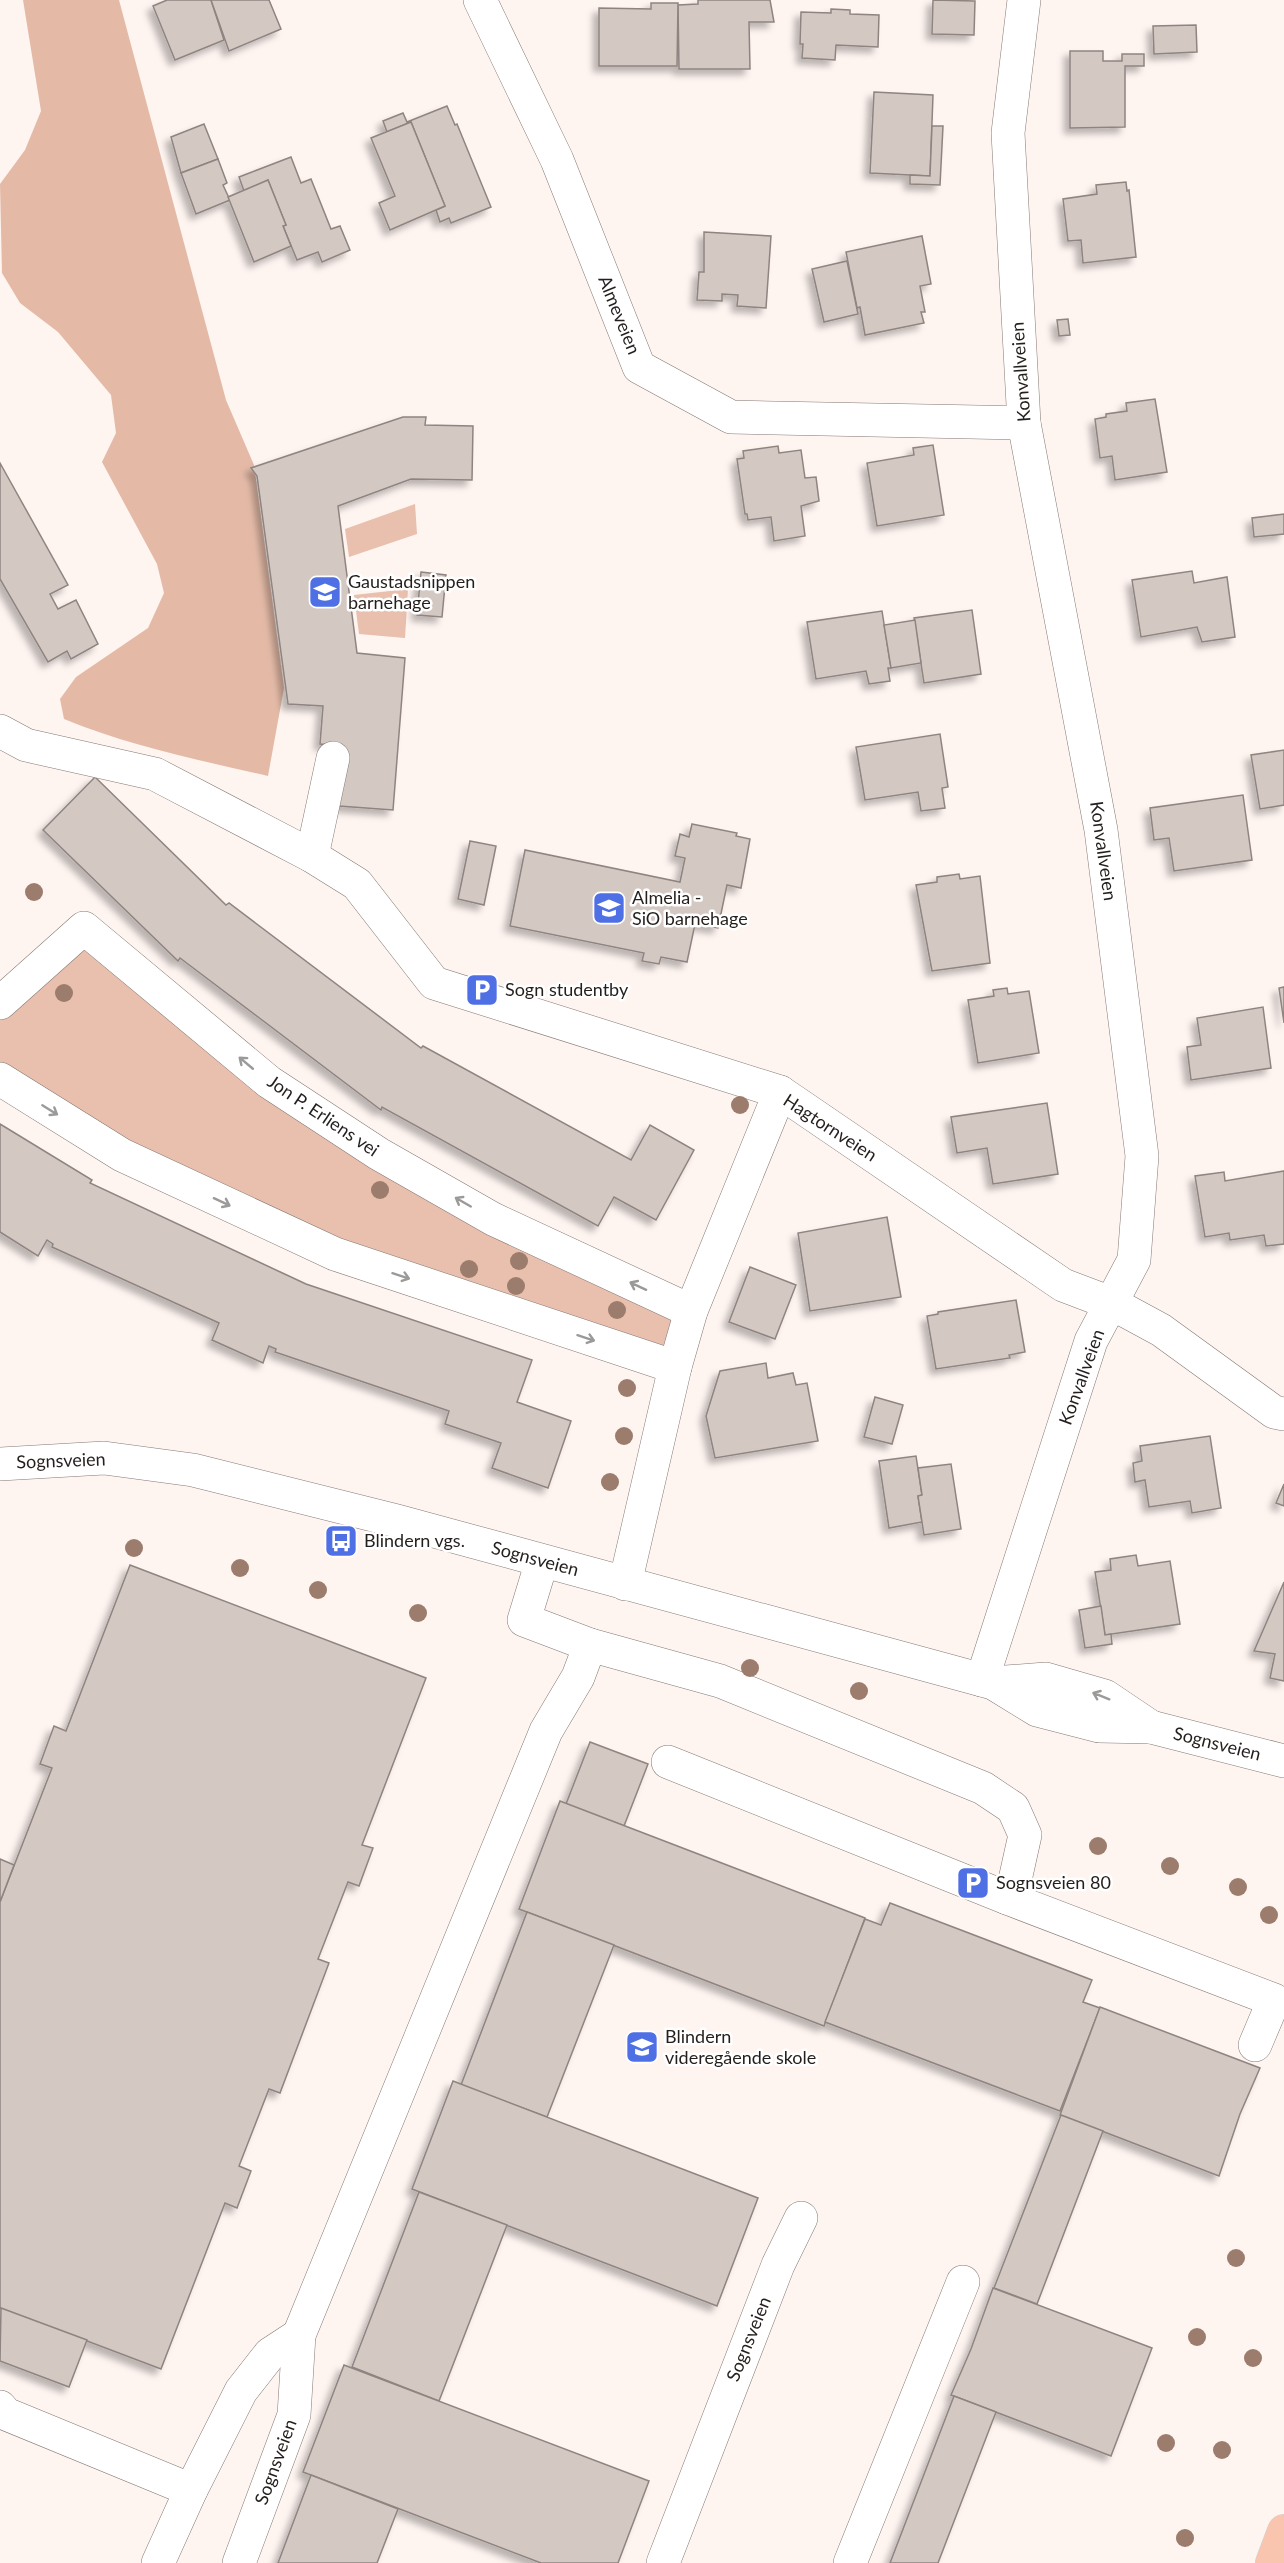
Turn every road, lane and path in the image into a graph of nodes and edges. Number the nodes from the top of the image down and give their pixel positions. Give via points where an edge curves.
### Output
1 (480, 0) edge
2 (1024, 0) edge
3 (1024, 423) junction
4 (0, 731) edge
5 (333, 758) dead end
6 (312, 856) junction
7 (0, 1003) edge
8 (0, 1079) edge
9 (780, 1092) junction
10 (1113, 1304) junction
11 (691, 1311) junction
12 (675, 1367) junction
13 (1284, 1414) edge
14 (0, 1464) edge
15 (542, 1562) junction
16 (625, 1584) junction
17 (590, 1645) junction
18 (988, 1682) junction
19 (1284, 1761) edge
20 (668, 1762) dead end
21 (1007, 1898) junction
22 (1255, 2045) dead end
23 (801, 2218) dead end
24 (963, 2282) dead end
25 (299, 2335) junction
26 (0, 2407) edge
27 (191, 2490) junction
28 (1284, 2532) edge
29 (158, 2563) edge
30 (239, 2563) edge
31 (663, 2563) edge
32 (850, 2563) edge
33 (1272, 2563) edge

1 - 3 street, Almeveien via 557,160 639,367 731,417
2 - 3 street, Konvallveien via 1008,133
3 - 10 street, Konvallveien via 1101,830 1142,1156 1134,1260
4 - 6 street via 26,746 155,774
5 - 6 street
6 - 9 street via 357,884 434,982
11 -> 7 street, Jon P. Erliens vei via 493,1219 379,1154 269,1082 84,928
8 -> 12 street via 122,1155 335,1254
9 - 10 street, Hagtornveien via 1063,1285
9 - 11 street, Hagtornveien
10 - 13 street, Hagtornveien via 1161,1330 1274,1412
10 - 18 street, Konvallveien via 1091,1341
11 - 12 street, Hagtornveien
12 - 16 street, Hagtornveien
14 - 15 street, Sognsveien via 104,1458 193,1470
15 - 16 street, Sognsveien
15 - 17 street via 524,1620
16 - 18 street, Sognsveien
17 - 21 street via 720,1681 983,1788 1013,1808 1025,1835
17 - 25 street, Sognsveien via 578,1677 546,1731
18 - 19 street, Sognsveien via 1046,1679 1106,1696 1151,1727
20 - 21 street
21 - 22 street via 1274,2000
23 - 31 street, Sognsveien via 778,2265
24 - 32 street
25 - 27 street via 270,2354 242,2391
25 - 30 street, Sognsveien via 294,2415
26 - 27 street via 6,2414
27 - 29 street
28 - 33 highway

